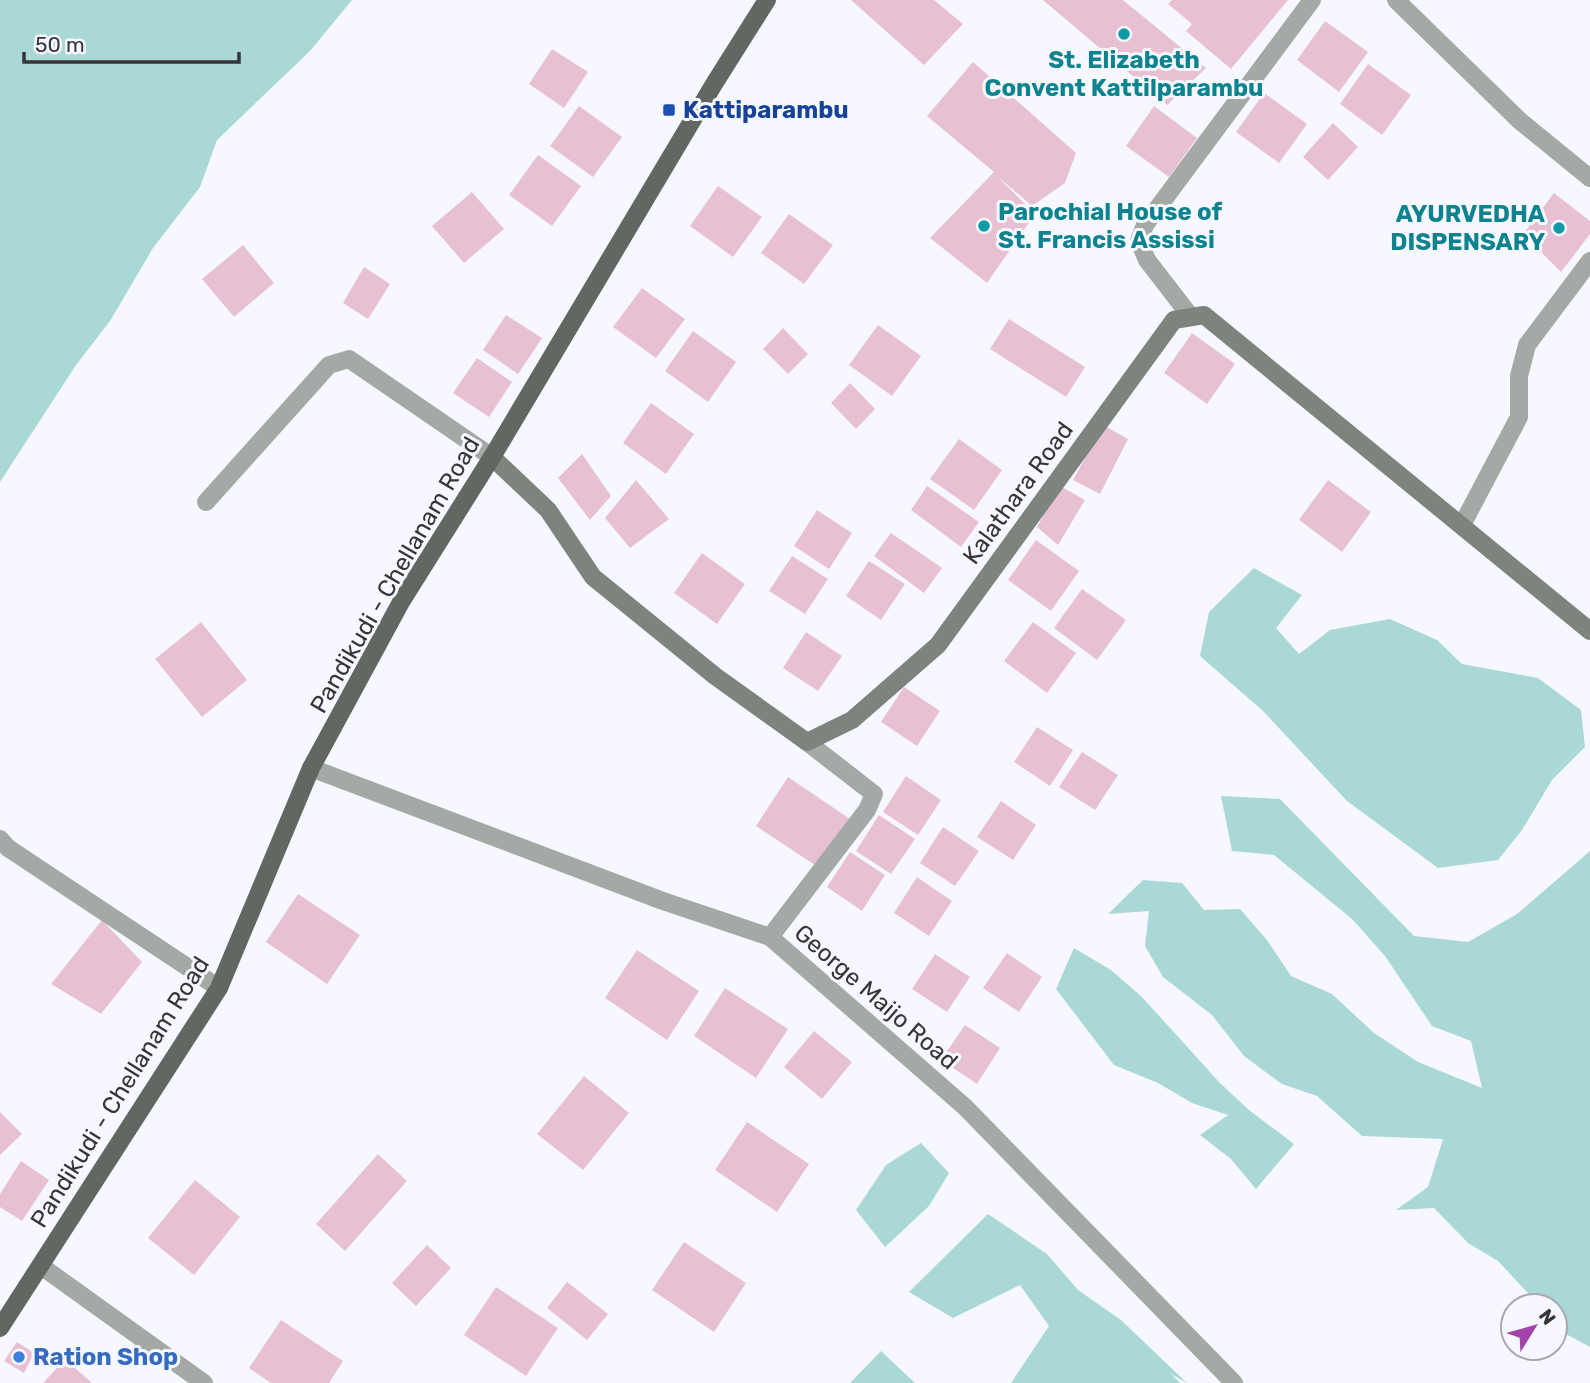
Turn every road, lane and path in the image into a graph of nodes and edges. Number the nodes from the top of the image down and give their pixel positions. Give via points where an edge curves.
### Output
1 (767, 0) edge
2 (1312, 0) edge
3 (1396, 0) edge
4 (1590, 178) edge
5 (1590, 261) edge
6 (1191, 317) junction
7 (492, 457) junction
8 (206, 502) dead end
9 (1462, 525) junction
10 (1590, 631) edge
11 (807, 741) junction
12 (311, 768) junction
13 (0, 839) edge
14 (770, 937) junction
15 (219, 988) junction
16 (41, 1266) junction
17 (0, 1328) edge
18 (205, 1383) edge
19 (1234, 1383) edge

1 - 7 main road, Pandikudi - Chellanam Road
2 - 6 street via 1145,225 1139,240 1147,260
3 - 4 street via 1520,121
5 - 9 street via 1527,345 1519,376 1519,416
6 - 9 street via 1204,315
6 - 11 street, Kalathara Road via 1174,320 938,645 852,720
7 - 8 street via 349,359 329,365
7 - 11 street via 548,510 593,577 715,676
7 - 12 main road, Pandikudi - Chellanam Road via 401,602
9 - 10 street
11 - 14 street via 874,794 867,810
12 - 14 street, George Maijo Road
12 - 15 main road, Pandikudi - Chellanam Road
13 - 15 street
14 - 19 street, George Maijo Road via 965,1107
15 - 16 main road, Pandikudi - Chellanam Road
16 - 17 main road, Pandikudi - Chellanam Road
16 - 18 street

